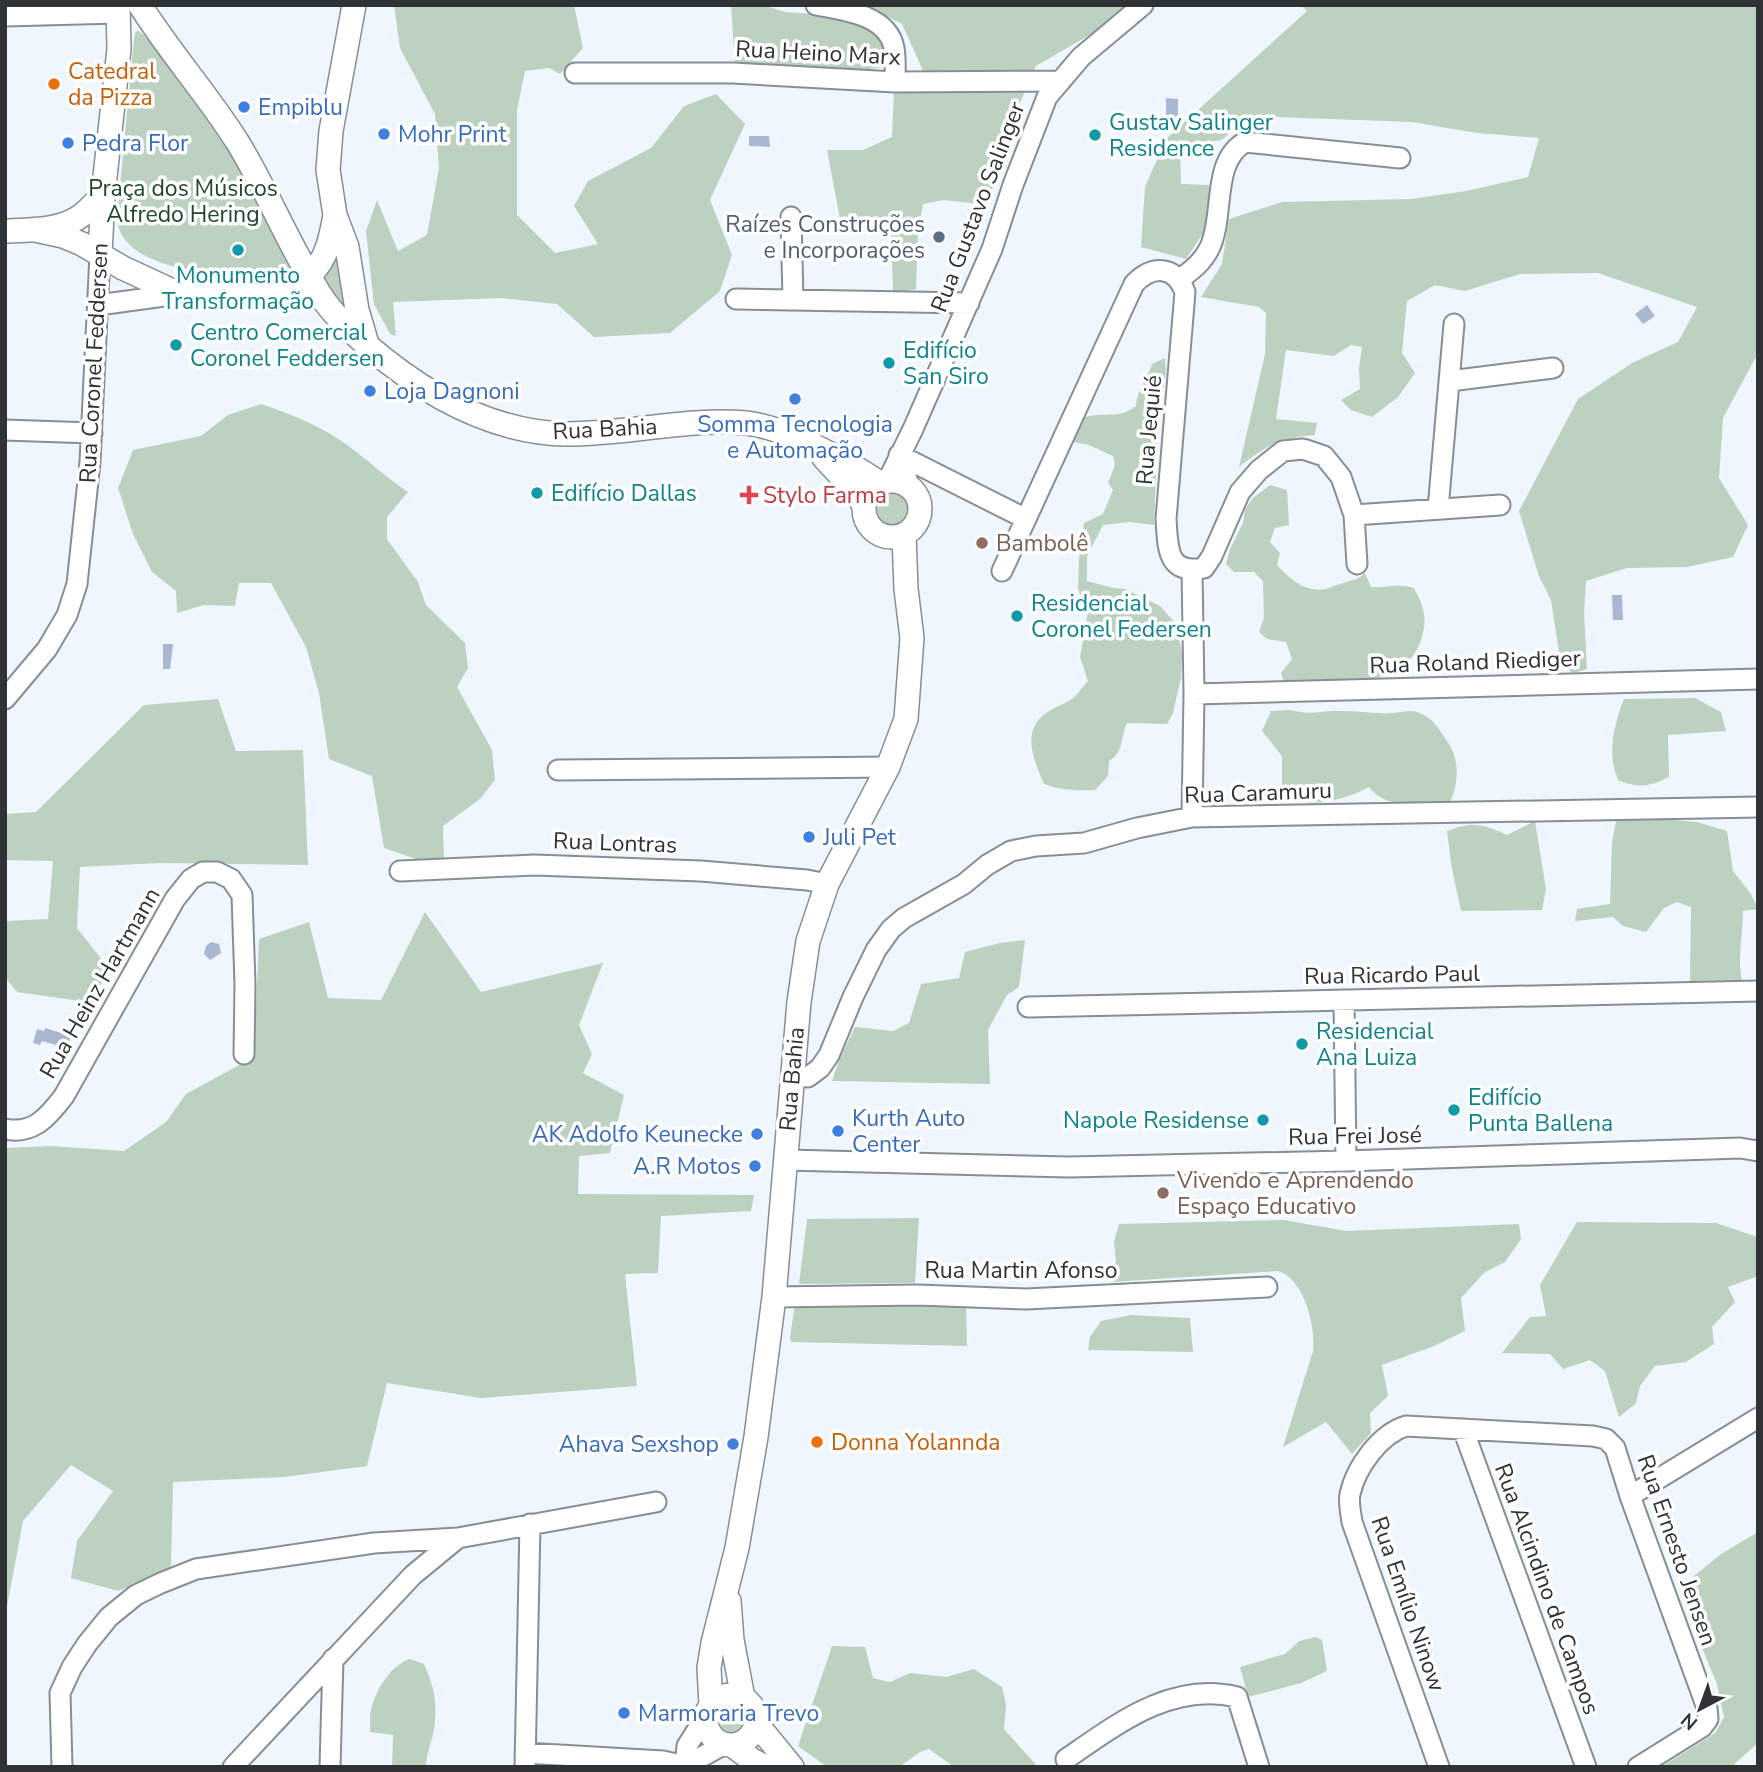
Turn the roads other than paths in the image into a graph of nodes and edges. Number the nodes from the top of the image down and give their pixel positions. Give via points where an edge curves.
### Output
1 (140, 5) edge
2 (354, 5) edge
3 (816, 5) edge
4 (1143, 5) edge
5 (118, 9) edge
6 (5, 16) edge
7 (575, 73) dead end
8 (1059, 81) junction
9 (895, 82) junction
10 (1400, 158) dead end
11 (103, 195) junction
12 (335, 215) junction
13 (791, 217) dead end
14 (35, 230) junction
15 (5, 231) edge
16 (100, 254) junction
17 (309, 277) junction
18 (1180, 279) junction
19 (179, 294) junction
20 (273, 296) junction
21 (322, 298) junction
22 (736, 299) dead end
23 (793, 300) junction
24 (969, 303) junction
25 (98, 305) junction
26 (1454, 324) dead end
27 (367, 344) junction
28 (1553, 368) dead end
29 (1450, 381) junction
30 (5, 430) edge
31 (92, 433) junction
32 (811, 446) junction
33 (899, 455) junction
34 (940, 476) junction
35 (884, 482) junction
36 (912, 491) junction
37 (864, 505) junction
38 (1500, 505) dead end
39 (1438, 509) junction
40 (1354, 515) junction
41 (1026, 519) junction
42 (876, 533) junction
43 (904, 535) junction
44 (1357, 564) dead end
45 (1192, 570) junction
46 (1002, 571) dead end
47 (906, 589) junction
48 (1758, 679) edge
49 (1194, 694) junction
50 (5, 699) edge
51 (888, 767) junction
52 (558, 770) dead end
53 (1758, 807) edge
54 (1192, 817) junction
55 (400, 871) dead end
56 (827, 884) junction
57 (1758, 991) edge
58 (1344, 1000) junction
59 (1028, 1007) dead end
60 (244, 1054) dead end
61 (793, 1075) junction
62 (5, 1129) edge
63 (1758, 1151) edge
64 (786, 1160) junction
65 (1346, 1161) junction
66 (1267, 1287) dead end
67 (774, 1297) junction
68 (1758, 1418) edge
69 (1463, 1429) junction
70 (1606, 1438) joint
71 (1630, 1496) junction
72 (656, 1502) dead end
73 (530, 1524) junction
74 (458, 1538) junction
75 (729, 1588) junction
76 (333, 1659) junction
77 (743, 1698) junction
78 (708, 1710) junction
79 (756, 1723) junction
80 (729, 1744) junction
81 (1066, 1759) dead end
82 (525, 1760) edge
83 (62, 1767) edge
84 (233, 1767) edge
85 (330, 1767) edge
86 (685, 1767) edge
87 (766, 1767) edge
88 (792, 1767) edge
89 (1259, 1767) edge
90 (1439, 1767) edge
91 (1586, 1767) edge
92 (1639, 1767) edge

1 - 17 main road, Rua Bahia via 230,130
2 - 12 main road via 331,131 328,170
3 - 9 street via 857,14 884,27 894,49
4 - 8 street, Rua Gustavo Salinger
5 - 6 street
5 - 11 main road, Rua Coronel Feddersen via 119,49
7 - 9 street, Rua Heino Marx via 733,73
8 - 9 street, Rua Heino Marx
8 - 24 street, Rua Gustavo Salinger via 1041,110
10 - 18 street via 1245,142 1226,162 1218,223 1209,249 1198,266
11 - 14 main road via 74,220
11 - 16 main road, Rua Coronel Feddersen
12 - 17 main road via 330,242
12 - 27 main road via 347,247
13 - 23 street
14 - 15 main road
14 - 16 main road via 63,236
16 - 19 main road
16 - 25 street, Rua Coronel Feddersen
17 - 20 main road
17 - 21 main road, Rua Bahia
18 - 41 street via 1172,272 1158,271 1144,274 1134,284
18 - 45 street, Rua Jequié via 1185,292 1166,519 1168,553 1176,565
19 - 20 main road
19 - 25 street
20 - 21 main road
21 - 27 main road, Rua Bahia
22 - 23 street
23 - 24 street
24 - 33 street, Rua Gustavo Salinger
25 - 31 street, Rua Coronel Feddersen
26 - 29 street
27 - 32 main road, Rua Bahia via 437,395 518,428 563,434 746,424 766,426
28 - 29 street
29 - 39 street
30 - 31 street
31 - 50 street, Rua Coronel Feddersen via 77,584 67,615 47,649
32 - 35 main road, Rua Bahia
32 - 37 main road, Rua Bahia
33 - 34 street
33 - 35 street, Rua Gustavo Salinger
33 - 36 street
34 - 36 street
34 - 41 street
35 - 36 main road via 903,484
35 - 37 main road via 870,492
36 - 43 main road via 919,517
37 - 42 main road via 866,520
38 - 39 street
39 - 40 street
40 - 44 street
40 - 45 street via 1341,477 1324,456 1303,449 1283,451 1240,492 1212,556 1204,568
41 - 46 street
42 - 43 main road
42 - 47 main road, Rua Bahia
43 - 47 main road, Rua Bahia
45 - 49 street
47 - 51 main road, Rua Bahia via 911,679 906,719
48 - 49 street, Rua Roland Riediger
49 - 54 street
51 - 52 street
51 - 56 main road, Rua Bahia
53 - 54 street, Rua Caramuru
54 - 61 street, Rua Caramuru via 1084,844 1011,850 904,918 876,950 820,1068 808,1077
55 - 56 street, Rua Lontras via 534,865 701,871
56 - 61 main road, Rua Bahia via 808,941
57 - 58 street, Rua Ricardo Paul
58 - 59 street, Rua Ricardo Paul
58 - 65 street
60 - 62 street, Rua Heinz Hartmann via 242,895 231,879 203,872 175,899 46,1120 28,1130
61 - 64 main road, Rua Bahia
63 - 65 street, Rua Frei José
64 - 65 street, Rua Frei José via 1069,1167
64 - 67 main road, Rua Bahia
66 - 67 street, Rua Martin Afonso via 1026,1299
67 - 75 main road, Rua Bahia
68 - 71 street
69 - 70 street, Rua Emílio Ninow
69 - 90 street, Rua Emílio Ninow via 1406,1426 1393,1430 1356,1475 1349,1497 1352,1522
69 - 91 street, Rua Alcindino de Campos
70 - 71 street, Rua Ernesto Jensen via 1615,1448
71 - 92 street, Rua Ernesto Jensen via 1708,1719
72 - 73 street
73 - 74 street
73 - 82 street
74 - 76 street via 413,1576
74 - 83 street via 374,1543 196,1569 136,1595 109,1617 87,1644 60,1693
75 - 77 main road, Rua Bahia via 732,1640
75 - 78 main road, Rua Bahia via 715,1627
76 - 84 street
76 - 85 street
77 - 78 main road via 726,1695
77 - 79 main road via 753,1709
78 - 80 main road via 710,1734
78 - 86 street via 687,1746
79 - 80 main road via 745,1740
79 - 88 main road
80 - 86 street
80 - 87 main road
81 - 89 street via 1117,1724 1166,1700 1222,1693 1237,1697
82 - 86 street via 663,1761

